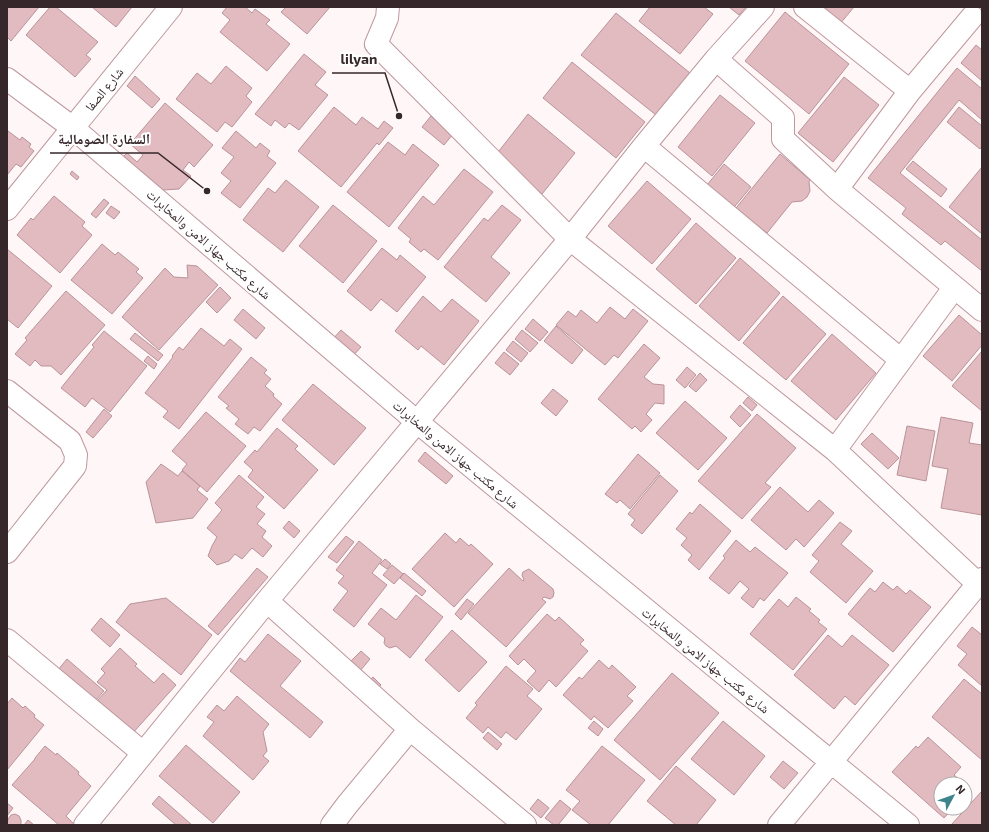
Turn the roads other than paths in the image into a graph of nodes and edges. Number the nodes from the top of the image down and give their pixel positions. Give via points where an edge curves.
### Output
1 (171, 7) edge
2 (388, 7) edge
3 (763, 7) edge
4 (805, 7) edge
5 (972, 16) edge
6 (716, 60) junction
7 (7, 79) edge
8 (910, 91) junction
9 (73, 128) junction
10 (644, 146) junction
11 (838, 190) junction
12 (7, 209) edge
13 (570, 239) junction
14 (954, 288) junction
15 (982, 310) edge
16 (901, 360) junction
17 (7, 391) edge
18 (416, 422) junction
19 (835, 450) junction
20 (7, 552) edge
21 (980, 581) edge
22 (267, 601) junction
23 (7, 640) edge
24 (410, 729) junction
25 (143, 753) junction
26 (831, 763) junction
27 (85, 825) edge
28 (332, 825) edge
29 (525, 825) edge
30 (779, 825) edge
31 (908, 825) edge

1 - 9 street, شارع الصفا
2 - 13 street via 387,18 376,44
3 - 6 street
4 - 8 street
5 - 8 street
6 - 10 street
6 - 11 street via 783,118 783,139
7 - 9 street, شارع مكتب جهاز الامن والمخابرات
8 - 11 street
9 - 12 street, شارع الصفا
9 - 18 street, شارع مكتب جهاز الامن والمخابرات
10 - 13 street
10 - 16 street
11 - 14 street
13 - 18 street
13 - 19 street
14 - 15 street
14 - 16 street
16 - 19 street
17 - 20 street via 70,441 76,455 75,466
18 - 22 street
18 - 26 street, شارع مكتب جهاز الامن والمخابرات
19 - 21 street
21 - 26 street
22 - 24 street
22 - 25 street
23 - 25 street
24 - 28 street
24 - 29 street
25 - 27 street
26 - 30 street
26 - 31 street, شارع مكتب جهاز الامن والمخابرات

